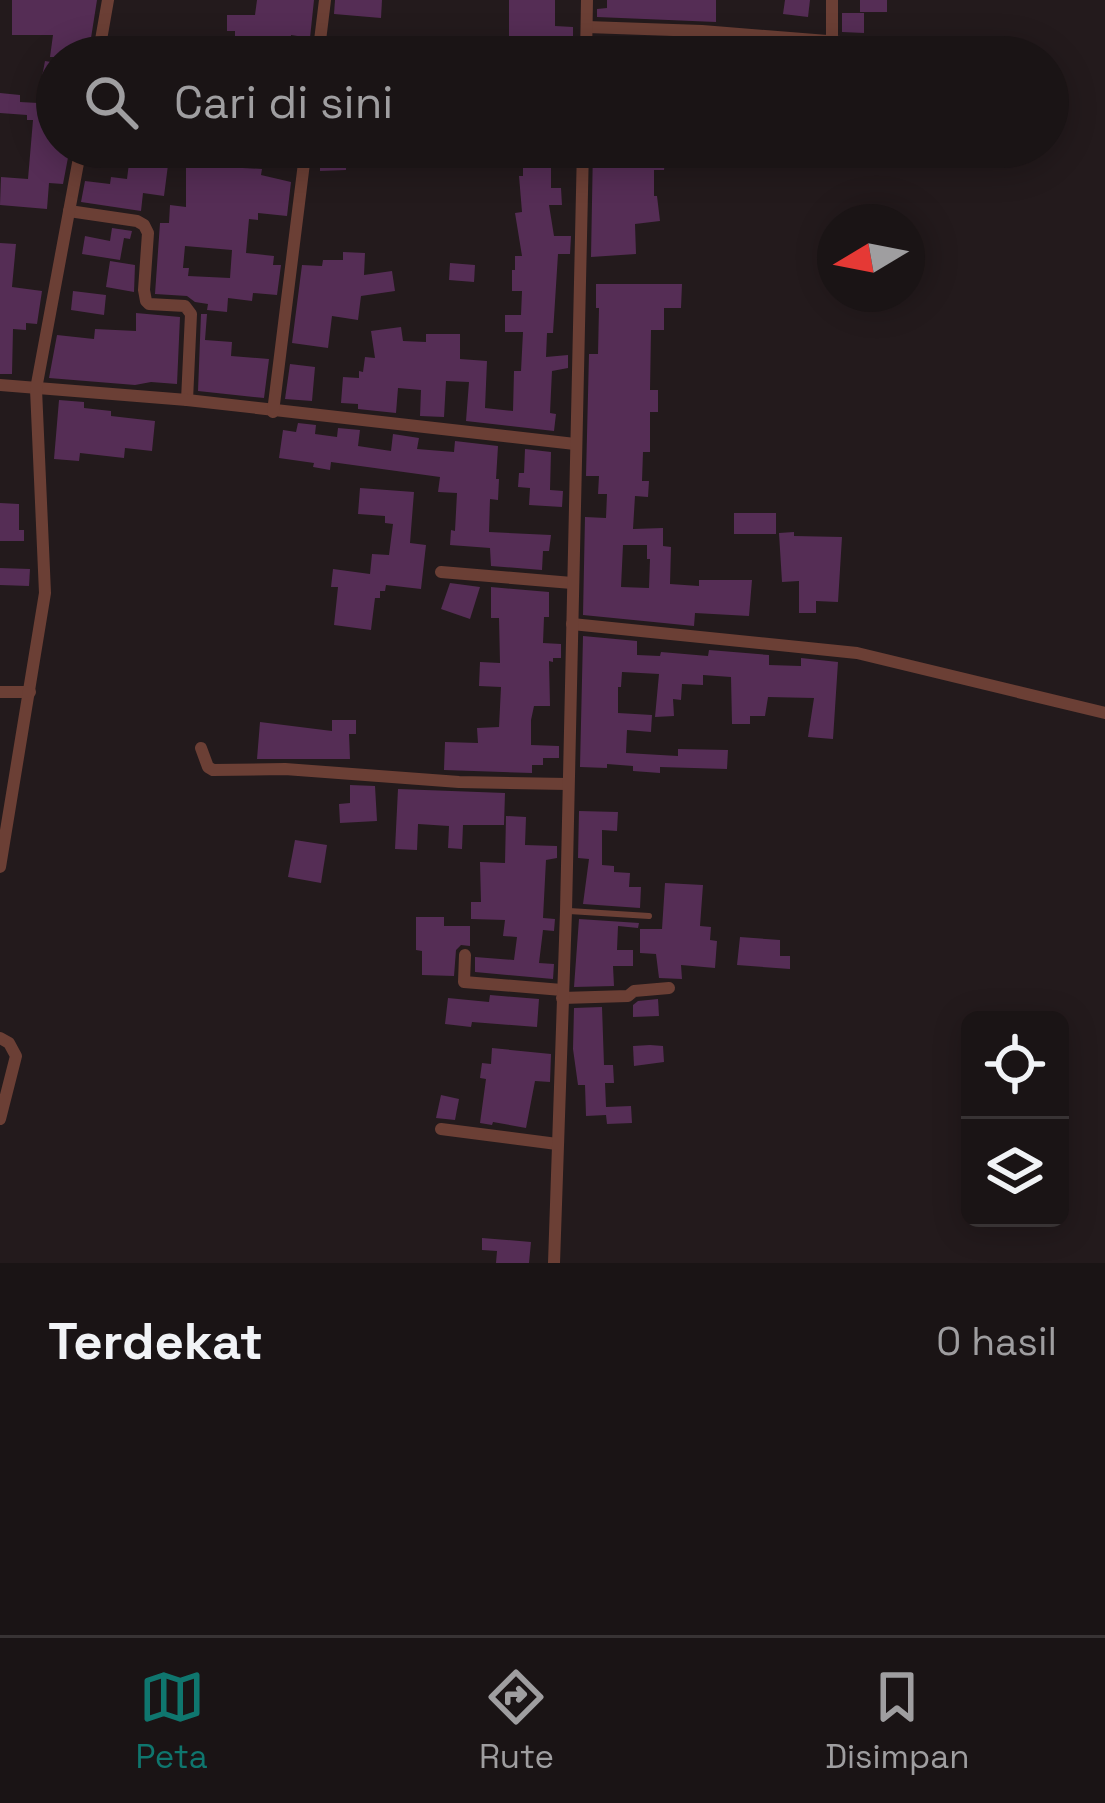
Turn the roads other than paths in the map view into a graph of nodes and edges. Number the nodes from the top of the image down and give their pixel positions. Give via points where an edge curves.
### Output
1 (109, 0) edge
2 (325, 0) edge
3 (587, 0) edge
4 (832, 0) edge
5 (587, 27) junction
6 (102, 36) edge
7 (321, 36) edge
8 (587, 36) edge
9 (773, 36) edge
10 (832, 36) edge
11 (77, 168) edge
12 (303, 168) edge
13 (582, 168) edge
14 (69, 211) junction
15 (0, 385) edge
16 (36, 389) junction
17 (187, 400) junction
18 (273, 412) junction
19 (575, 445) junction
20 (441, 572) dead end
21 (572, 584) junction
22 (572, 624) junction
23 (0, 692) edge
24 (30, 692) junction
25 (1105, 713) edge
26 (201, 748) dead end
27 (568, 784) junction
28 (0, 867) edge
29 (566, 911) junction
30 (649, 916) dead end
31 (465, 955) dead end
32 (669, 988) dead end
33 (562, 994) junction
34 (0, 1038) edge
35 (0, 1119) edge
36 (441, 1130) dead end
37 (557, 1144) junction
38 (554, 1263) edge

1 - 6 street
2 - 7 street
3 - 5 street
4 - 10 street
5 - 8 street
5 - 9 street
11 - 14 street
12 - 18 street
13 - 19 street
14 - 16 street
14 - 17 street via 145,225 146,301 185,306 191,314
15 - 16 street
16 - 17 street
16 - 24 street via 46,575
17 - 18 street
18 - 19 street
19 - 21 street
20 - 21 street
21 - 22 street
22 - 25 street via 838,650
22 - 27 street
23 - 24 street
24 - 28 street
26 - 27 street via 213,770
27 - 29 street
29 - 30 lane
29 - 33 street
31 - 33 street via 464,982
32 - 33 street
33 - 37 street
34 - 35 street via 16,1056
36 - 37 street
37 - 38 street

